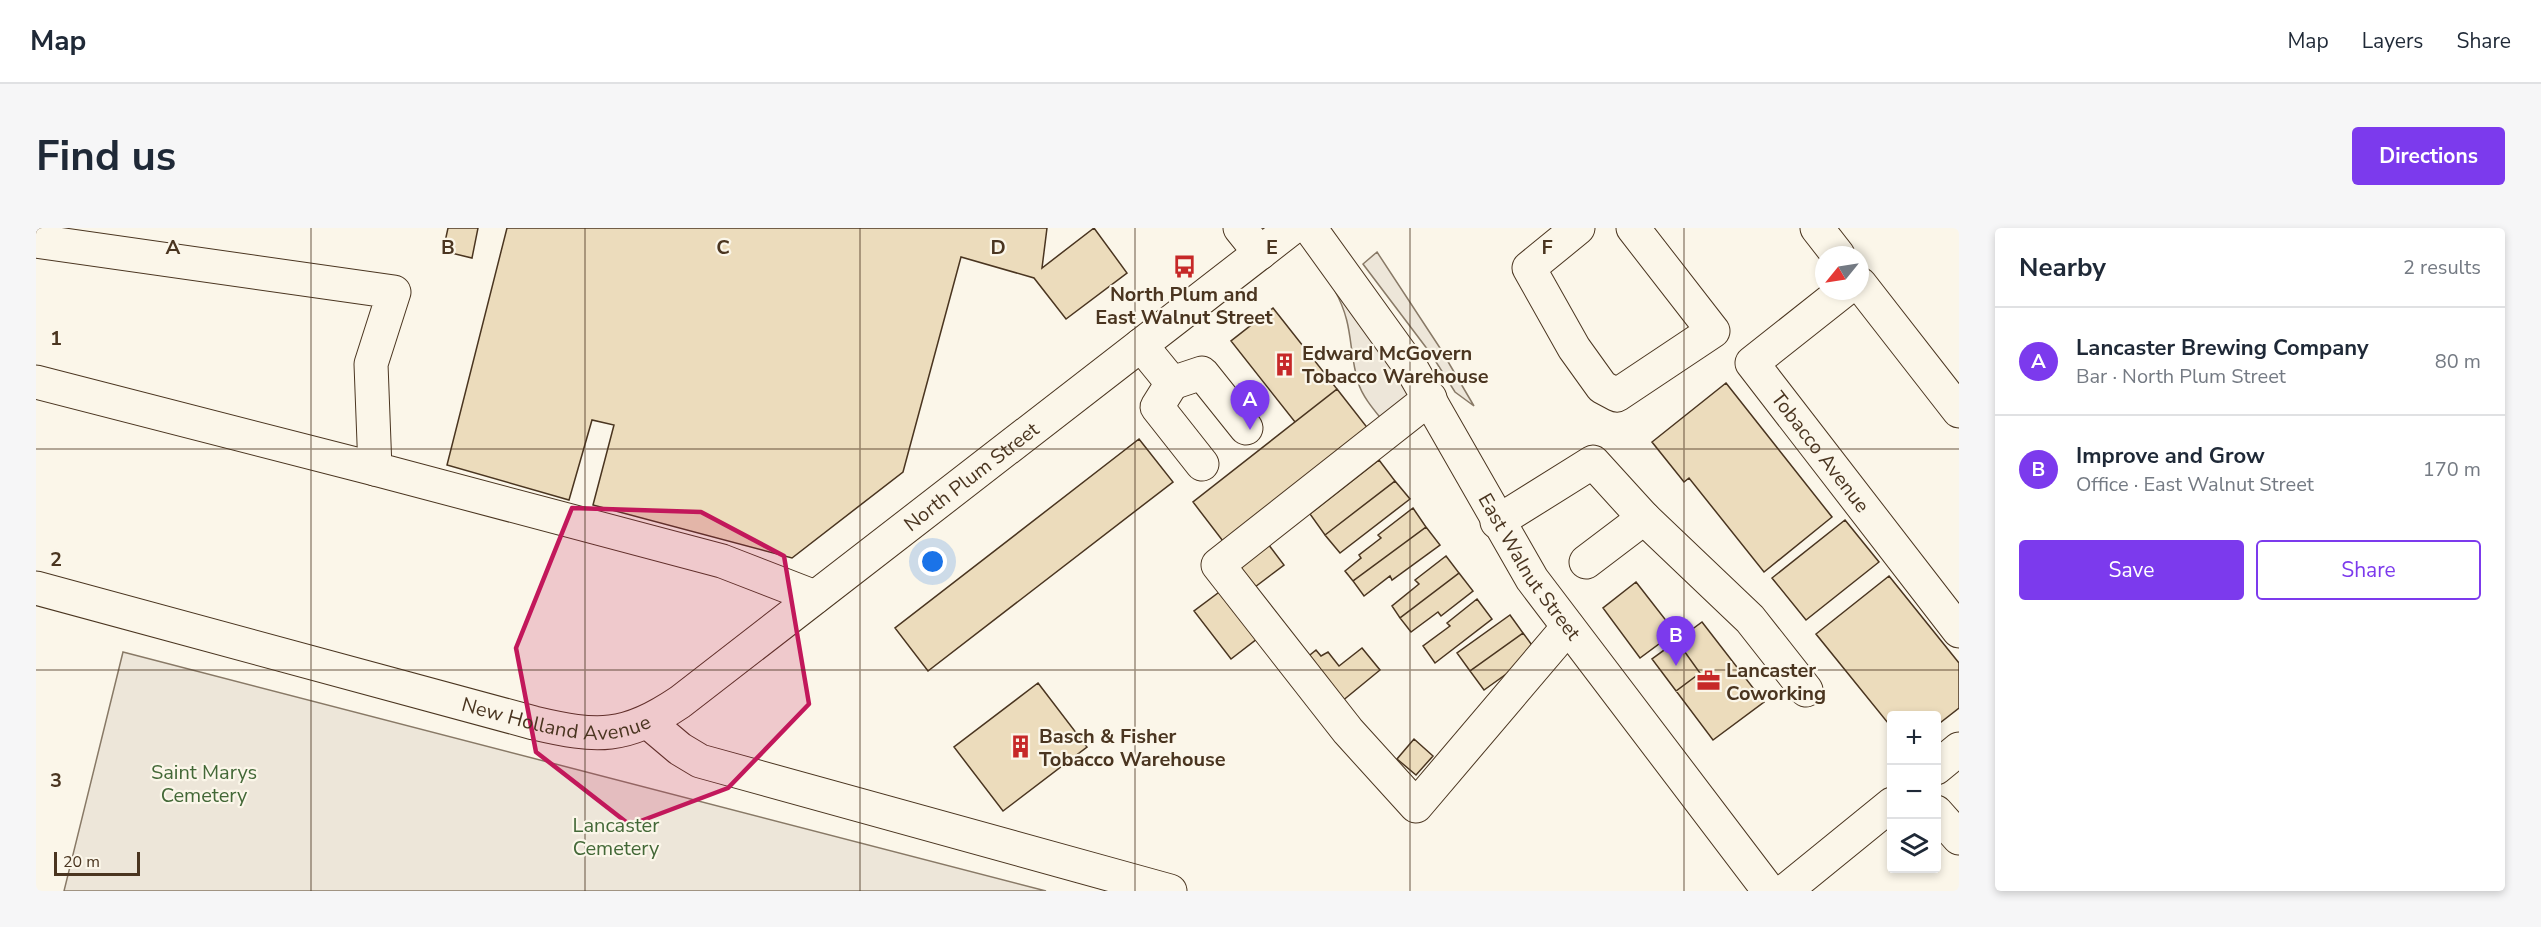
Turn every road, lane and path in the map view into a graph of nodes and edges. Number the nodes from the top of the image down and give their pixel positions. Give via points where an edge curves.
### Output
1 (1240, 228) edge
2 (1292, 228) edge
3 (1310, 228) edge
4 (1578, 228) edge
5 (1633, 228) edge
6 (1817, 228) edge
7 (36, 241) edge
8 (1831, 246) edge
9 (1260, 253) junction
10 (1869, 296) edge
11 (1832, 300) edge
12 (1140, 345) junction
13 (36, 382) edge
14 (1172, 383) junction
15 (1430, 398) junction
16 (1959, 411) edge
17 (1246, 428) dead end
18 (1202, 464) dead end
19 (375, 469) junction
20 (1644, 518) junction
21 (1497, 522) junction
22 (1586, 562) dead end
23 (36, 588) edge
24 (815, 597) junction
25 (1568, 627) junction
26 (1959, 631) edge
27 (1806, 690) dead end
28 (648, 722) junction
29 (1959, 749) edge
30 (1940, 765) edge
31 (1887, 808) edge
32 (1941, 818) edge
33 (1959, 838) edge
34 (1170, 891) edge
35 (1769, 891) edge
36 (1785, 891) edge

1 - 9 main road
2 - 9 main road, North Plum Street
3 - 15 main road, East Walnut Street
4 - 5 main road via 1529,268 1574,348 1602,387 1617,394 1713,331
6 - 8 main road
7 - 19 main road via 394,292 372,364
9 - 12 main road, North Plum Street
10 - 16 main road
11 - 26 main road, Tobacco Avenue via 1752,363
12 - 14 main road
12 - 24 main road, North Plum Street
13 - 19 main road
14 - 17 main road via 1202,374
14 - 18 main road via 1157,407
15 - 21 main road, East Walnut Street
15 - 25 main road via 1218,565 1348,731 1416,806
19 - 24 main road via 722,561
20 - 21 main road via 1593,462
20 - 22 main road
20 - 27 main road via 1750,620
21 - 25 main road, East Walnut Street
23 - 28 main road, New Holland Avenue via 557,729 614,733
24 - 28 main road, North Plum Street via 680,702
25 - 35 main road, East Walnut Street
28 - 34 main road, New Holland Avenue via 700,761
29 - 30 main road
31 - 36 main road
32 - 33 main road

